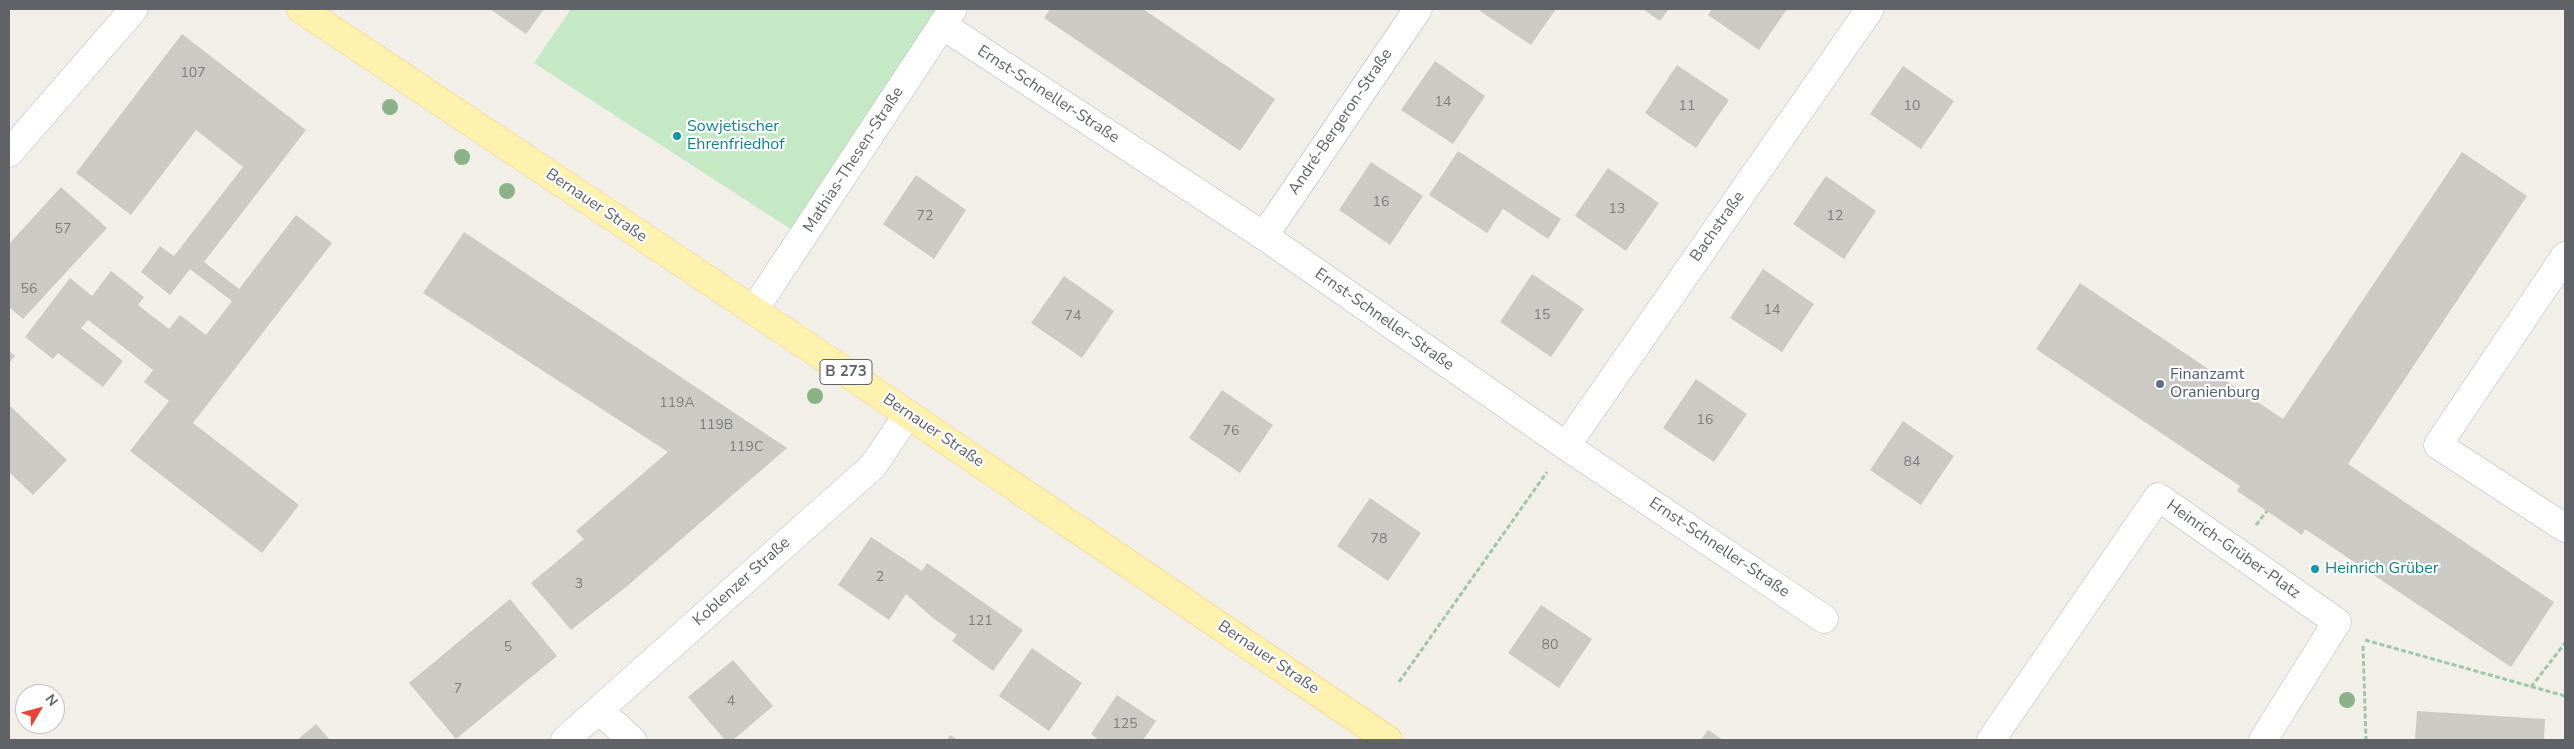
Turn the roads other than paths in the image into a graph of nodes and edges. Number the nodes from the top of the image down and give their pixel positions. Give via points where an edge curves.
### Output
1 (134, 9) edge
2 (300, 9) edge
3 (1418, 9) edge
4 (1870, 9) edge
5 (947, 17) edge
6 (9, 153) edge
7 (1264, 236) junction
8 (2565, 256) edge
9 (754, 310) junction
10 (908, 414) junction
11 (1566, 446) junction
12 (2565, 528) edge
13 (1824, 619) dead end
14 (599, 710) junction
15 (565, 740) edge
16 (632, 740) edge
17 (1388, 740) edge
18 (1991, 740) edge
19 (2263, 740) edge

1 - 6 street
2 - 9 main road, Bernauer Straße / B 273
3 - 7 street, André-Bergeron-Straße
4 - 11 street, Bachstraße
5 - 7 street, Ernst-Schneller-Straße
5 - 9 street, Mathias-Thesen-Straße
7 - 11 street, Ernst-Schneller-Straße
8 - 12 street via 2438,445
9 - 10 main road, Bernauer Straße / B 273
10 - 14 street, Koblenzer Straße via 873,466
10 - 17 main road, Bernauer Straße / B 273
11 - 13 street, Ernst-Schneller-Straße
14 - 15 street, Koblenzer Straße
14 - 16 street
18 - 19 street, Heinrich-Grüber-Platz via 2158,497 2337,622

